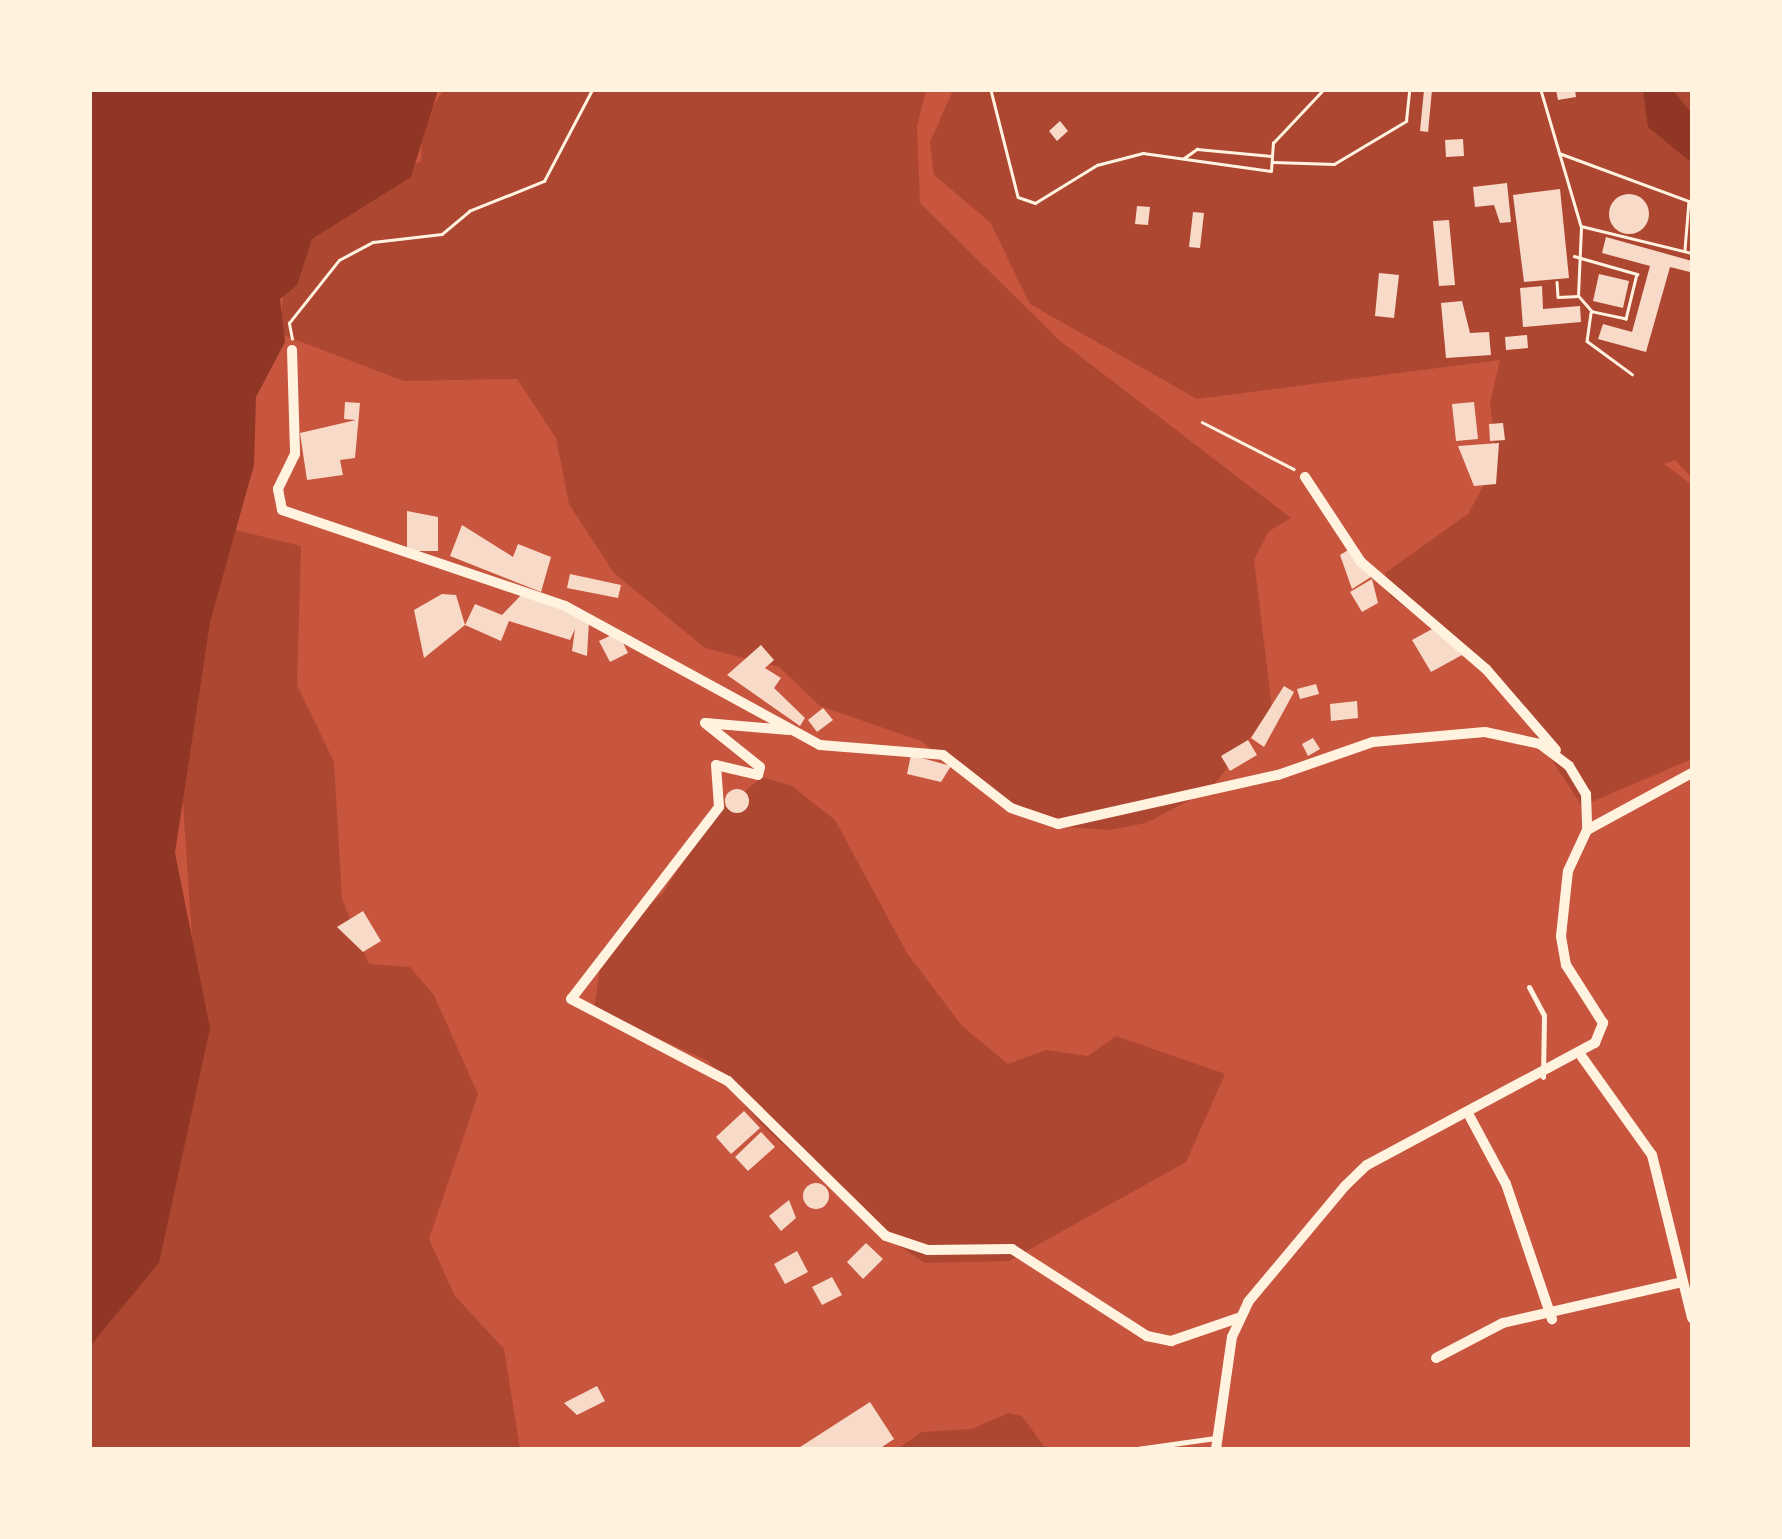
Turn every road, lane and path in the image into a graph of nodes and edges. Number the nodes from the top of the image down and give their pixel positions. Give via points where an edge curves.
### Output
1 (592, 90) edge
2 (992, 90) edge
3 (1323, 90) edge
4 (1410, 90) edge
5 (1541, 90) edge
6 (1558, 153) junction
7 (1272, 156) junction
8 (1182, 159) junction
9 (1272, 162) junction
10 (1582, 226) junction
11 (1684, 252) junction
12 (1692, 253) edge
13 (1574, 256) junction
14 (1557, 282) dead end
15 (1578, 296) junction
16 (1592, 312) junction
17 (292, 350) joint
18 (1632, 374) dead end
19 (1202, 422) dead end
20 (1305, 476) joint
21 (792, 730) junction
22 (1569, 766) junction
23 (1692, 773) edge
24 (1586, 830) junction
25 (1529, 987) dead end
26 (1582, 1057) junction
27 (1543, 1077) junction
28 (1470, 1117) junction
29 (1677, 1283) junction
30 (1241, 1316) junction
31 (1692, 1318) edge
32 (1552, 1319) junction
33 (1436, 1358) dead end
34 (1217, 1444) edge
35 (1137, 1449) edge

1 - 17 path via 544,181 468,211 442,234 373,242 339,260 289,323
2 - 8 path via 1018,197 1035,203 1097,165 1143,153
3 - 7 path
4 - 9 path via 1406,121 1334,164
5 - 6 path
6 - 10 path
6 - 11 path via 1688,201
7 - 8 path via 1197,149
7 - 9 path
8 - 9 path via 1271,171
10 - 11 path
10 - 13 path
11 - 12 path
13 - 15 path
13 - 16 path via 1637,274 1626,320
14 - 15 path via 1558,297
15 - 16 path
16 - 18 path via 1587,340
17 - 21 street via 295,454 278,489 282,510 565,606
19 - 20 path
20 - 22 street via 1361,562 1486,669
21 - 22 street via 820,745 943,755 1010,808 1058,824 1418,733 1540,744
21 - 30 street via 705,723 760,767 758,775 716,765 718,807 571,1000 728,1081 886,1236 928,1250 1027,1254 1148,1336 1170,1341
22 - 24 street via 1586,794
23 - 24 street
24 - 26 street via 1568,871 1561,936 1566,964 1604,1024
25 - 27 lane via 1544,1015
26 - 27 street
26 - 29 street via 1652,1155
27 - 28 street
28 - 30 street via 1367,1165
28 - 32 street via 1506,1184
29 - 31 street
29 - 32 street
30 - 34 street
32 - 33 street via 1503,1324
34 - 35 lane

